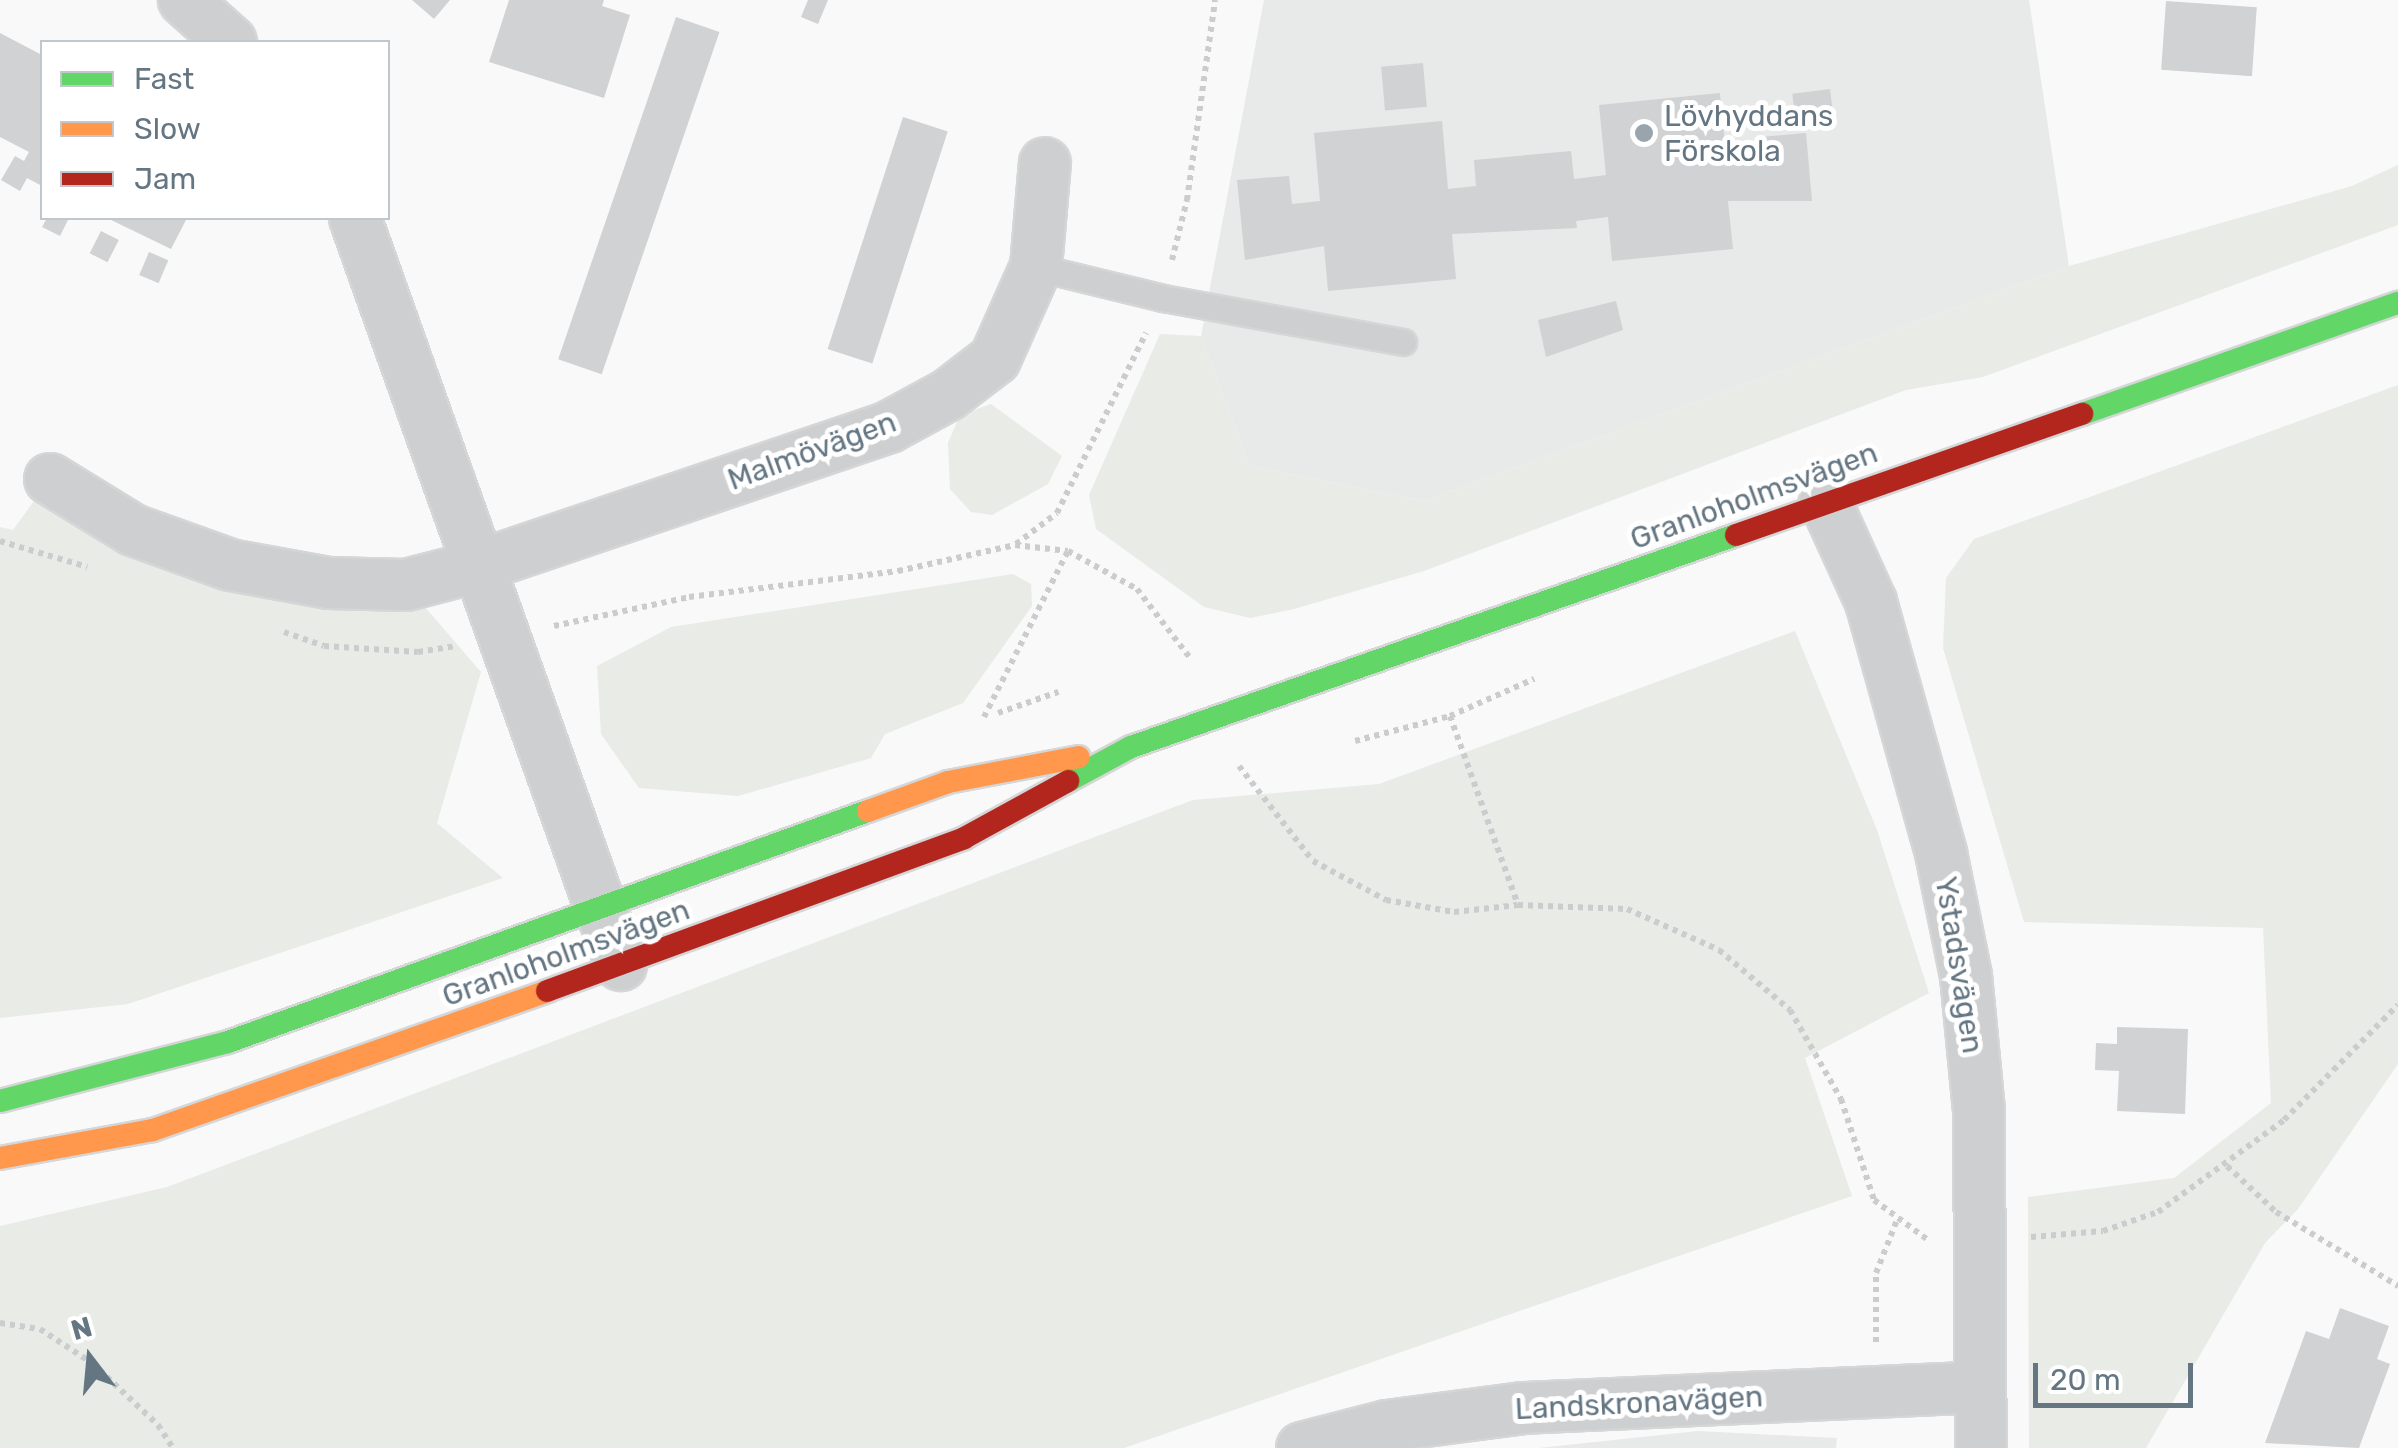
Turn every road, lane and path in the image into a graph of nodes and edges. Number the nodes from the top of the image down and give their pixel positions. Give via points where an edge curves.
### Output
1 (184, 0) edge
2 (229, 40) edge
3 (1044, 163) dead end
4 (356, 220) edge
5 (1036, 267) junction
6 (2398, 303) edge
7 (1403, 342) dead end
8 (50, 479) dead end
9 (1826, 501) junction
10 (0, 540) edge
11 (1068, 551) junction
12 (480, 566) junction
13 (90, 568) dead end
14 (270, 628) dead end
15 (506, 637) junction
16 (1191, 659) dead end
17 (1534, 679) dead end
18 (1450, 716) junction
19 (984, 717) dead end
20 (1354, 741) dead end
21 (1131, 747) junction
22 (1238, 765) dead end
23 (1518, 905) junction
24 (605, 907) junction
25 (621, 966) junction
26 (2398, 1005) edge
27 (0, 1101) edge
28 (0, 1158) edge
29 (2227, 1166) junction
30 (1897, 1220) junction
31 (1980, 1242) junction
32 (2398, 1286) edge
33 (0, 1323) edge
34 (1980, 1386) junction
35 (1876, 1390) junction
36 (173, 1448) edge
37 (1302, 1448) edge
38 (1982, 1448) edge

1 - 2 street
3 - 5 street, Malmövägen
4 - 12 street
5 - 7 lane via 1162,298
5 - 12 street, Malmövägen via 995,358 918,411 888,427
6 - 9 street, Granloholmsvägen
8 - 12 street, Malmövägen via 133,530 230,565 329,583 406,585
9 - 21 street, Granloholmsvägen
9 - 31 street, Ystadsvägen via 1871,602 1941,854 1966,976 1979,1112
10 - 13 path
11 - 15 path via 1015,545 898,571 689,597
11 - 16 path via 1136,589
11 - 19 path
12 - 15 street
14 - 15 path via 324,646 418,652
15 - 24 street
17 - 18 path
18 - 20 path
18 - 23 path
21 - 24 street, Granloholmsvägen via 948,782
21 - 25 street, Granloholmsvägen via 964,838
22 - 23 path via 1313,861 1386,900 1454,912
23 - 30 path via 1627,909 1719,950 1790,1010 1841,1100 1874,1200
24 - 25 street
24 - 27 street, Granloholmsvägen via 228,1042
25 - 28 street, Granloholmsvägen via 153,1130
26 - 29 path via 2284,1120
29 - 31 path via 2158,1212 2103,1232
29 - 32 path via 2276,1212
30 - 31 path via 1921,1240
30 - 35 path via 1876,1273
31 - 34 street, Ystadsvägen
33 - 36 path via 40,1329 92,1363 158,1425
34 - 35 street, Landskronavägen
34 - 38 street, Ystadsvägen
35 - 37 street, Landskronavägen via 1523,1408 1388,1426

